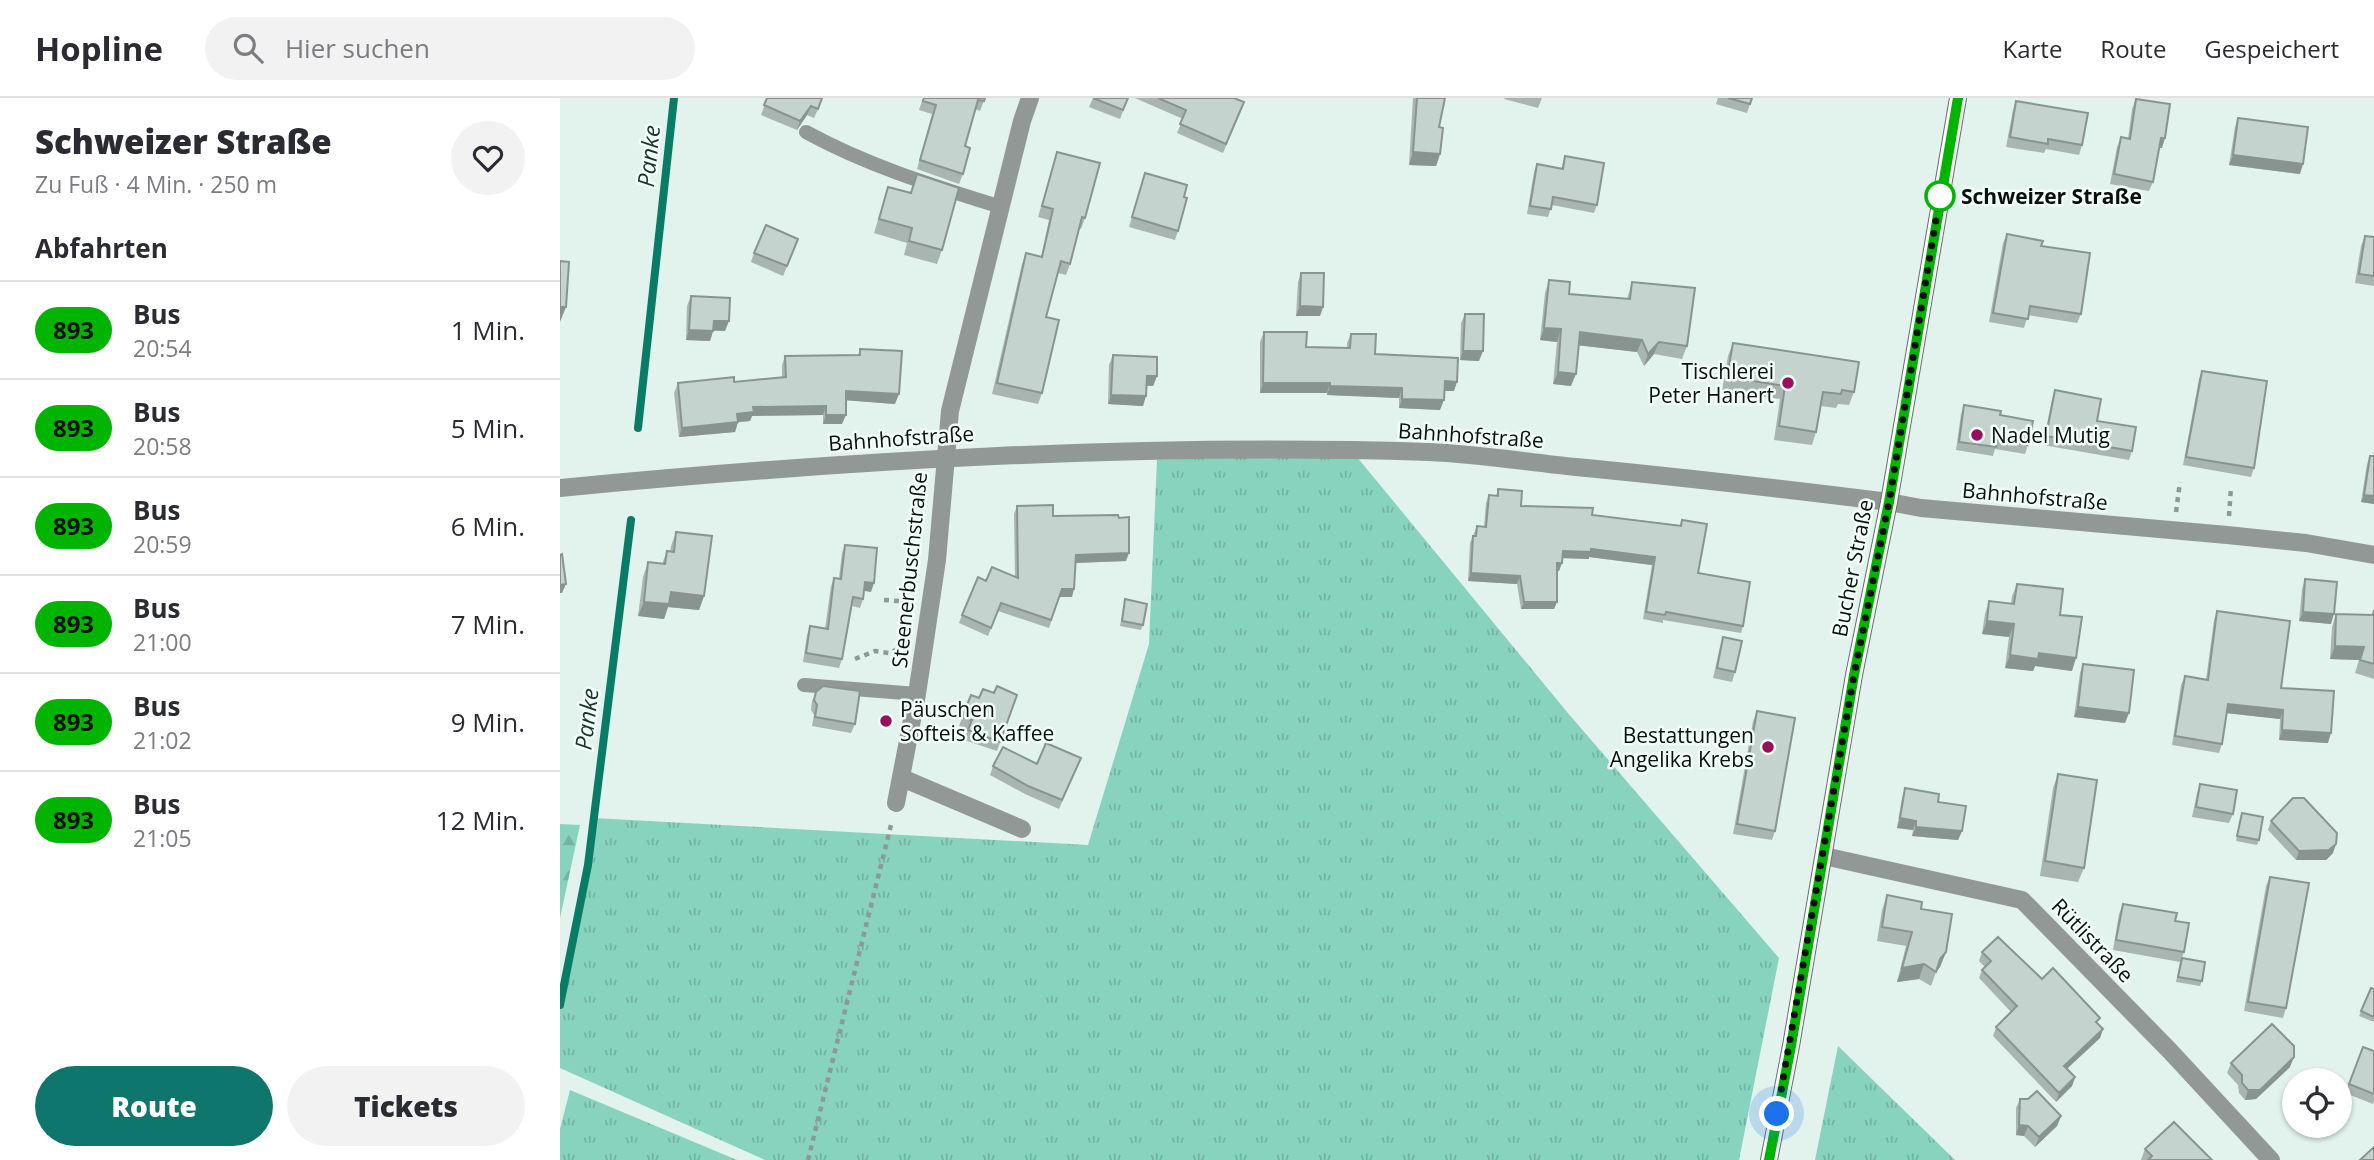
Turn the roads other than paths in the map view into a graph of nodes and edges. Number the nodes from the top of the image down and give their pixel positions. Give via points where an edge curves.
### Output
1 (1030, 98) edge
2 (1958, 98) edge
3 (806, 132) dead end
4 (1001, 208) junction
5 (944, 457) junction
6 (560, 488) edge
7 (1889, 502) junction
8 (2374, 555) edge
9 (804, 685) dead end
10 (918, 694) junction
11 (902, 778) junction
12 (896, 803) road end
13 (1022, 829) dead end
14 (1824, 856) junction
15 (1769, 1160) edge
16 (2271, 1160) edge

1 - 4 street, Steenerbuschstraße
2 - 7 main road, Bucher Straße
3 - 4 lane via 893,172
4 - 5 street, Steenerbuschstraße via 950,411
5 - 6 street, Bahnhofstraße
5 - 7 street, Bahnhofstraße via 1211,450 1433,452
5 - 10 street, Steenerbuschstraße via 937,560
7 - 8 street, Bahnhofstraße via 2306,543
7 - 14 main road, Bucher Straße
9 - 10 lane
10 - 11 street, Steenerbuschstraße
11 - 12 street, Steenerbuschstraße
11 - 13 street
14 - 15 main road, Bucher Straße
14 - 16 street, Rütlistraße via 2022,900

